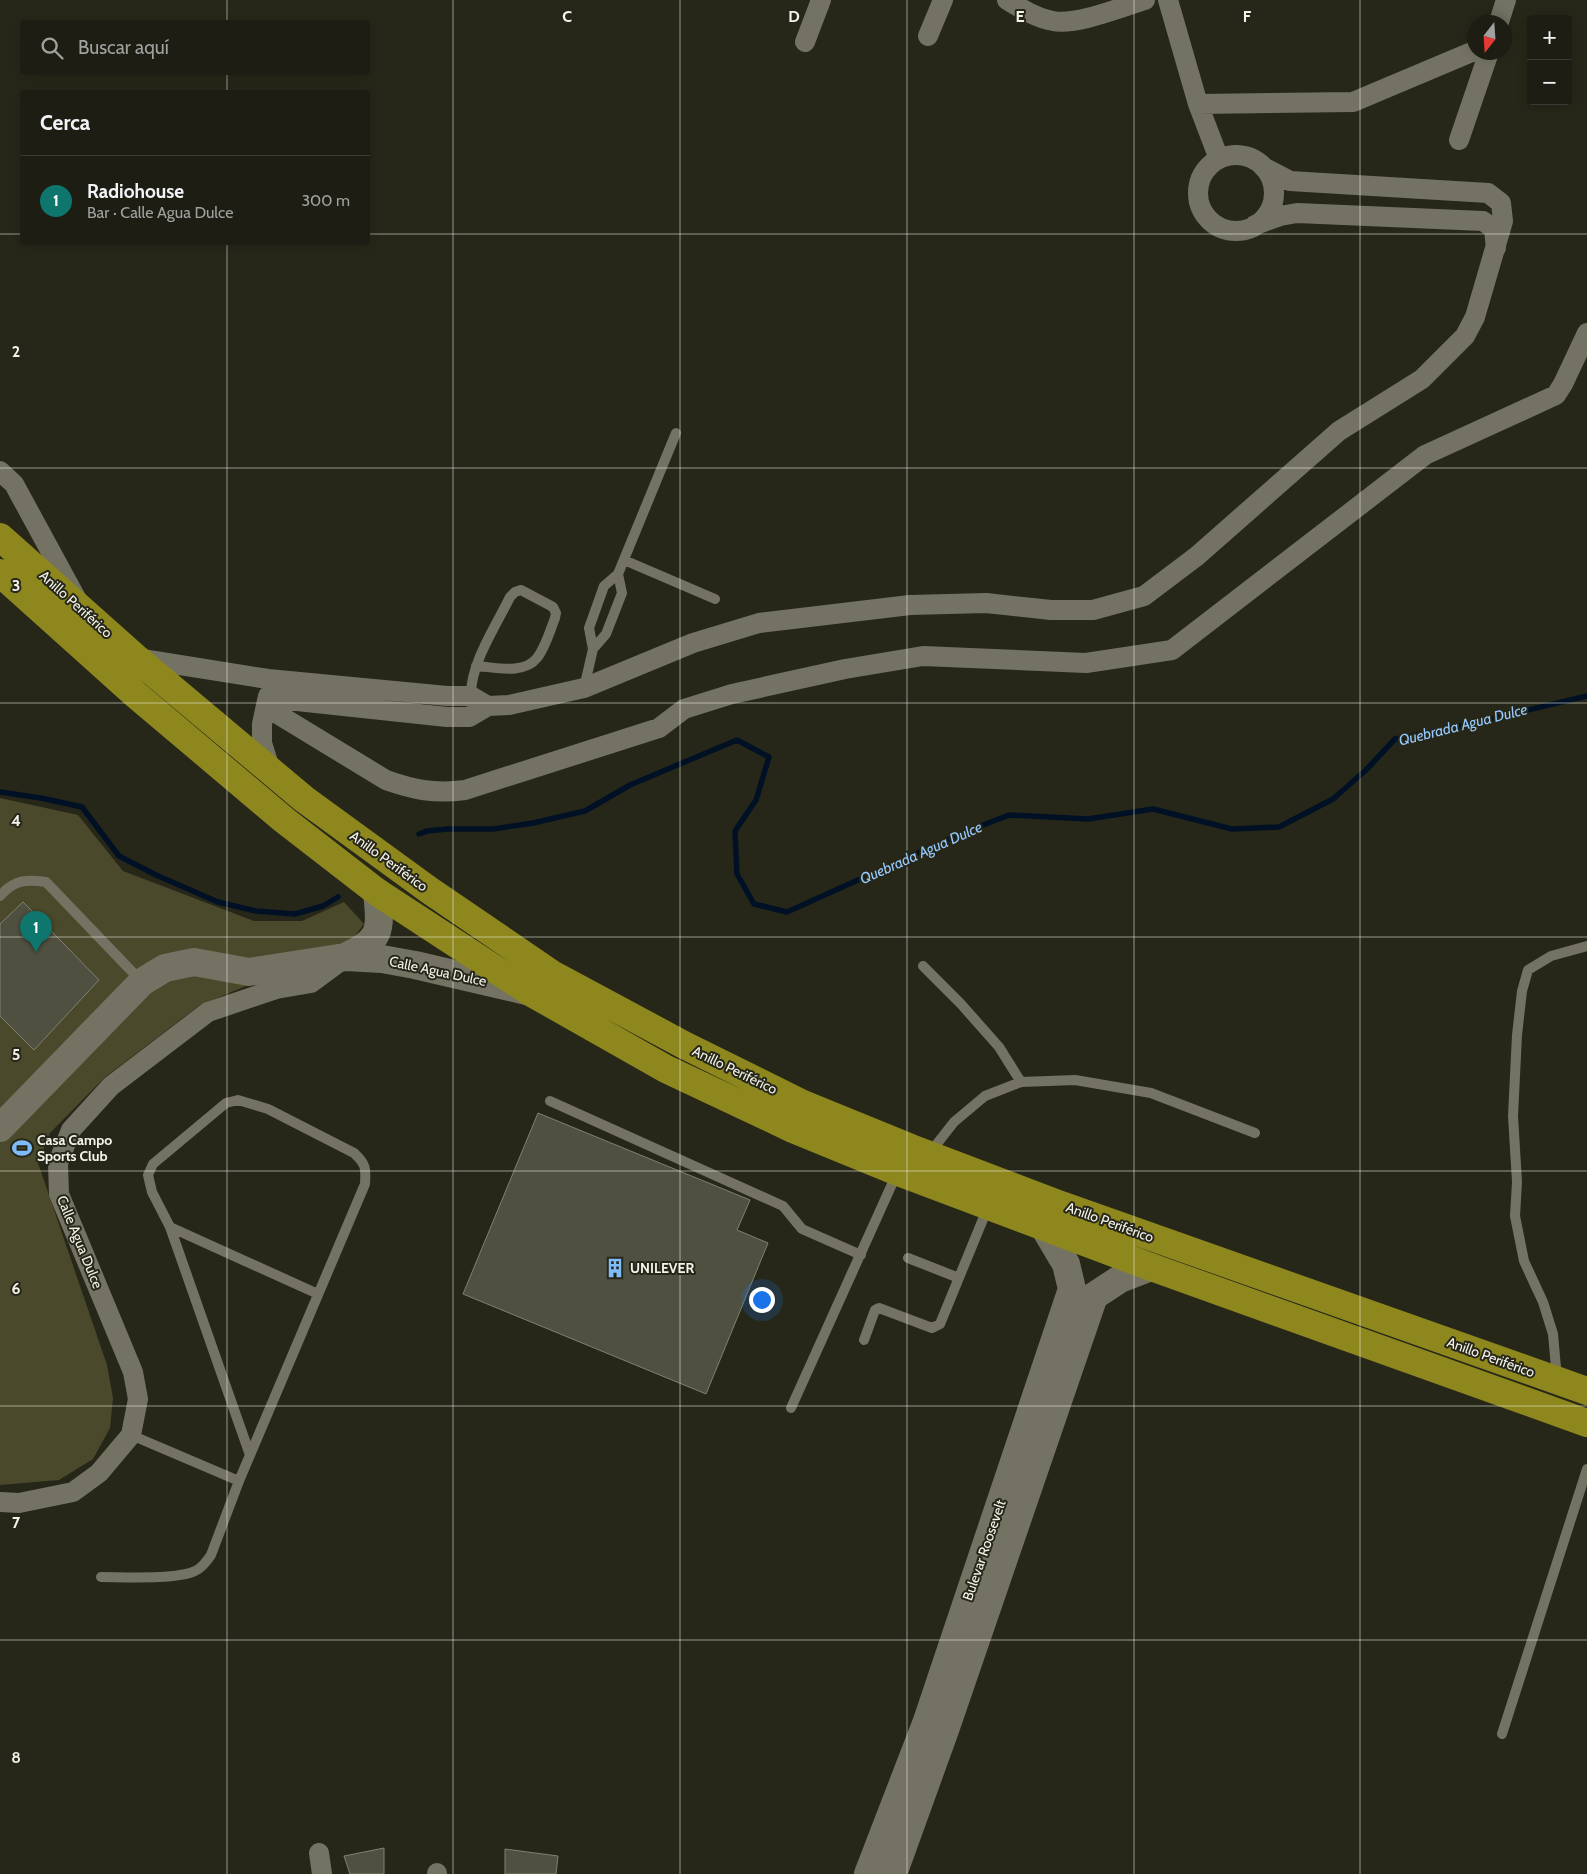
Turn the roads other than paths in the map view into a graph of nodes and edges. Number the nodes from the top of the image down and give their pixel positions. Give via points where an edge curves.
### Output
1 (822, 0) edge
2 (943, 0) edge
3 (1007, 0) edge
4 (1145, 0) edge
5 (1168, 0) edge
6 (1506, 0) edge
7 (1501, 15) edge
8 (928, 36) dead end
9 (805, 42) dead end
10 (1467, 54) edge
11 (1486, 60) edge
12 (1198, 104) junction
13 (1459, 140) dead end
14 (1219, 159) junction
15 (1263, 167) junction
16 (1255, 225) junction
17 (1496, 248) junction
18 (1587, 333) edge
19 (676, 433) dead end
20 (0, 471) edge
21 (0, 537) edge
22 (624, 560) junction
23 (0, 573) edge
24 (618, 574) junction
25 (715, 599) dead end
26 (84, 613) junction
27 (594, 649) junction
28 (136, 658) junction
29 (476, 666) junction
30 (584, 688) junction
31 (268, 695) junction
32 (480, 701) junction
33 (272, 773) junction
34 (377, 892) junction
35 (0, 896) edge
36 (1587, 946) edge
37 (346, 957) junction
38 (923, 966) dead end
39 (142, 982) junction
40 (530, 992) junction
41 (1021, 1082) junction
42 (550, 1102) dead end
43 (0, 1128) edge
44 (1255, 1133) dead end
45 (928, 1155) junction
46 (898, 1172) junction
47 (988, 1207) junction
48 (170, 1227) junction
49 (1044, 1227) junction
50 (861, 1255) junction
51 (908, 1258) dead end
52 (1151, 1267) junction
53 (959, 1278) junction
54 (1083, 1292) junction
55 (318, 1294) junction
56 (864, 1340) dead end
57 (1558, 1381) junction
58 (1587, 1391) edge
59 (791, 1408) dead end
60 (1587, 1423) edge
61 (131, 1435) junction
62 (250, 1455) junction
63 (1587, 1469) edge
64 (239, 1481) junction
65 (0, 1502) edge
66 (101, 1577) dead end
67 (1502, 1734) dead end
68 (318, 1853) dead end
69 (322, 1874) edge
70 (868, 1874) edge
71 (893, 1874) edge

1 - 9 street
2 - 8 street
3 - 4 street via 1032,15 1055,22 1077,20
5 - 12 street
6 - 7 street
10 - 12 street via 1353,102
11 - 13 street
12 - 14 street
14 - 15 street via 1240,155
14 - 16 street via 1209,166 1198,187 1202,210 1220,227 1244,230
15 - 16 street via 1273,183 1274,196 1265,218
15 - 17 street via 1290,181 1488,193 1501,203 1503,221
16 - 17 street via 1297,213 1483,221 1494,230
17 - 30 street via 1475,317 1465,336 1422,379 1339,431 1197,556 1144,596 1093,610 1051,610 986,603 910,604 759,623 693,643
18 - 31 street via 1556,395 1425,455 1172,650 1086,663 922,656 845,669 732,694 684,709 659,728 465,790 443,792 386,780
19 - 22 lane
20 - 26 street via 14,484
21 - 26 highway, Anillo Periférico
22 - 24 lane
22 - 25 lane
23 - 34 highway, Anillo Periférico via 143,701 284,820
24 - 27 lane via 622,593 606,634
24 - 27 lane via 604,586 588,628
26 - 28 highway, Anillo Periférico
27 - 30 lane
28 - 31 street
28 - 33 highway, Anillo Periférico
29 - 29 lane via 515,592 522,590 553,607 555,618 537,658 530,664 517,669
29 - 32 lane via 471,687
30 - 32 street via 509,705
31 - 32 street via 446,717 469,717
31 - 33 street via 262,743
33 - 45 highway, Anillo Periférico via 428,890 552,974 803,1104
34 - 37 main road, Calle Agua Dulce via 380,916 373,941
34 - 40 highway, Anillo Periférico
35 - 39 lane via 16,883 46,882
36 - 57 lane via 1551,956 1528,970 1517,1035 1513,1116 1518,1182 1515,1216 1524,1261 1543,1302 1553,1334
37 - 39 main road via 249,972 194,962 165,968
37 - 40 main road, Calle Agua Dulce via 415,965
37 - 61 street, Calle Agua Dulce via 312,983 276,989 208,1012 111,1086 71,1130 58,1163 59,1194 134,1372 138,1399
38 - 41 lane via 999,1047
39 - 43 main road
40 - 46 highway, Anillo Periférico via 666,1069 792,1129
41 - 44 lane via 1075,1080 1151,1093
41 - 45 lane via 985,1096 954,1122
42 - 50 lane via 783,1206 802,1229
45 - 57 highway, Anillo Periférico
46 - 47 highway, Anillo Periférico
46 - 50 lane
47 - 49 highway, Anillo Periférico
47 - 53 lane
48 - 55 lane
48 - 55 lane via 152,1192 148,1175 153,1164 226,1102 238,1100 268,1109 354,1153 363,1161 366,1171 364,1184
48 - 62 lane
49 - 52 highway, Anillo Periférico
49 - 54 main road
50 - 59 lane
51 - 53 lane
52 - 54 main road
52 - 60 highway, Anillo Periférico
53 - 56 lane via 937,1326 932,1328 879,1308 875,1310
54 - 70 main road, Bulevar Roosevelt
54 - 71 main road, Bulevar Roosevelt via 945,1730
55 - 62 lane
57 - 58 highway, Anillo Periférico
61 - 64 lane
61 - 65 street, Calle Agua Dulce via 98,1473 73,1492 19,1503
62 - 64 lane
63 - 67 lane
64 - 66 lane via 211,1555 196,1571 181,1575
68 - 69 street

